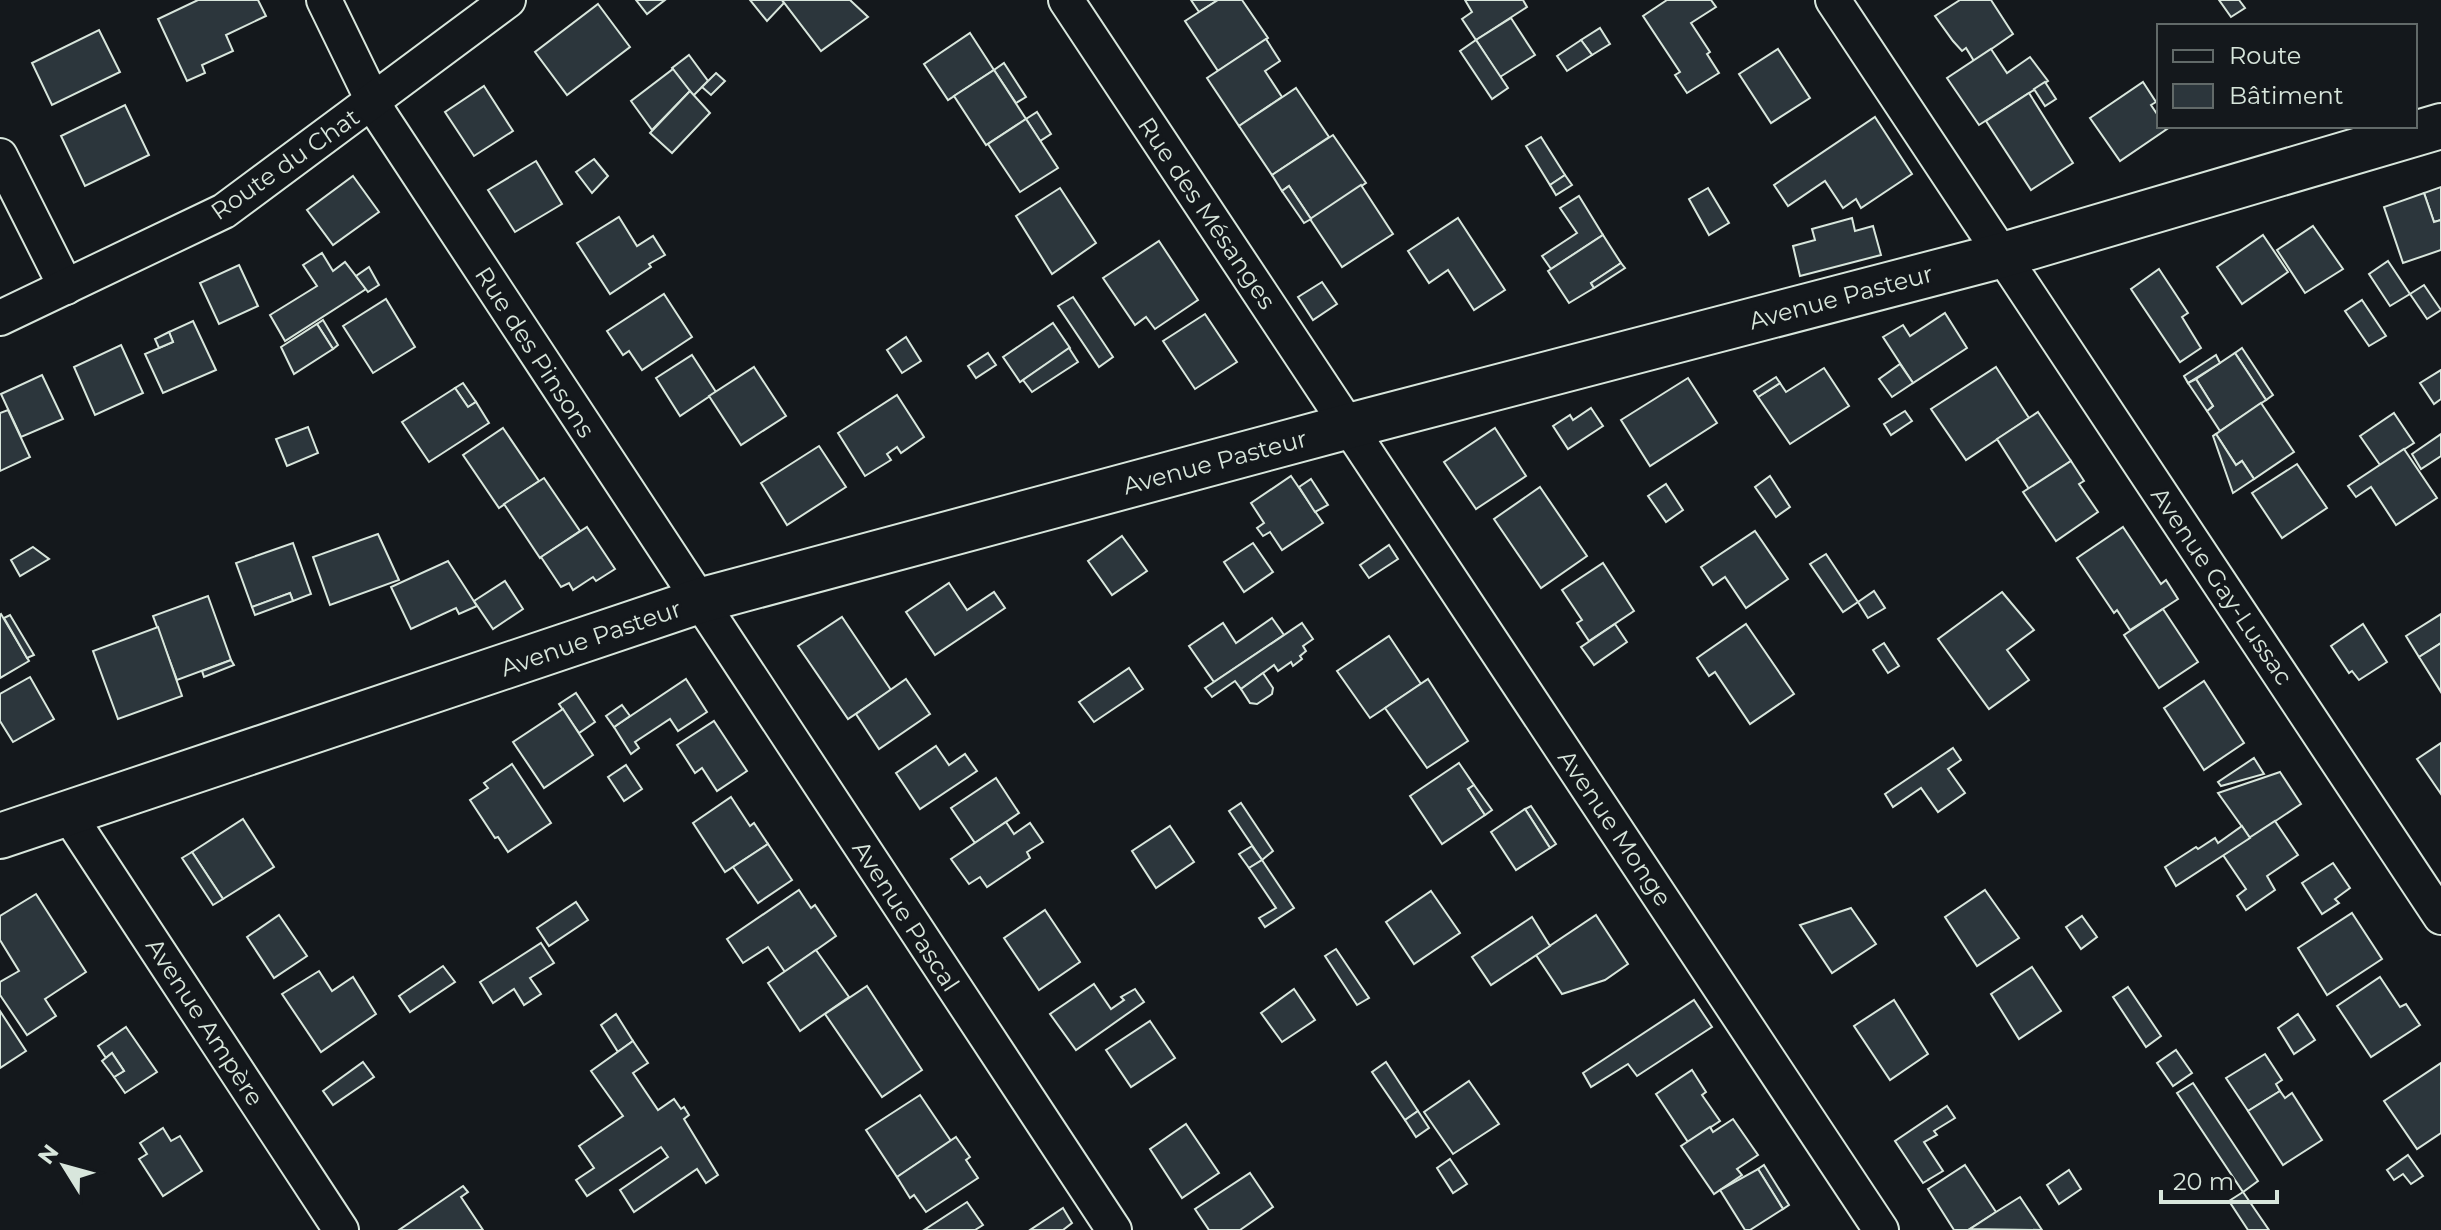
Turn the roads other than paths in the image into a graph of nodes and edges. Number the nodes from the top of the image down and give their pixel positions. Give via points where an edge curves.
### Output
1 (324, 0) edge
2 (508, 0) edge
3 (1066, 0) edge
4 (1833, 0) edge
5 (373, 102) junction
6 (2441, 126) edge
7 (0, 156) edge
8 (2003, 255) junction
9 (66, 287) junction
10 (0, 318) edge
11 (1349, 426) junction
12 (699, 601) junction
13 (68, 814) junction
14 (0, 836) edge
15 (2441, 917) edge
16 (341, 1230) edge
17 (1114, 1230) edge
18 (1881, 1230) edge

1 - 5 street, Rue des Pinsons
2 - 5 street, Route du Chat
3 - 11 street, Rue des Mésanges
4 - 8 street, Avenue Gay-Lussac
5 - 9 street, Route du Chat via 224,211
5 - 12 street, Rue des Pinsons
6 - 8 street, Avenue Pasteur
7 - 9 street
8 - 11 street, Avenue Pasteur
8 - 15 street, Avenue Gay-Lussac
9 - 10 street, Route du Chat
11 - 12 street, Avenue Pasteur
11 - 18 street, Avenue Monge
12 - 13 street, Avenue Pasteur
12 - 17 street, Avenue Pascal
13 - 14 street, Avenue Pasteur
13 - 16 street, Avenue Ampère

